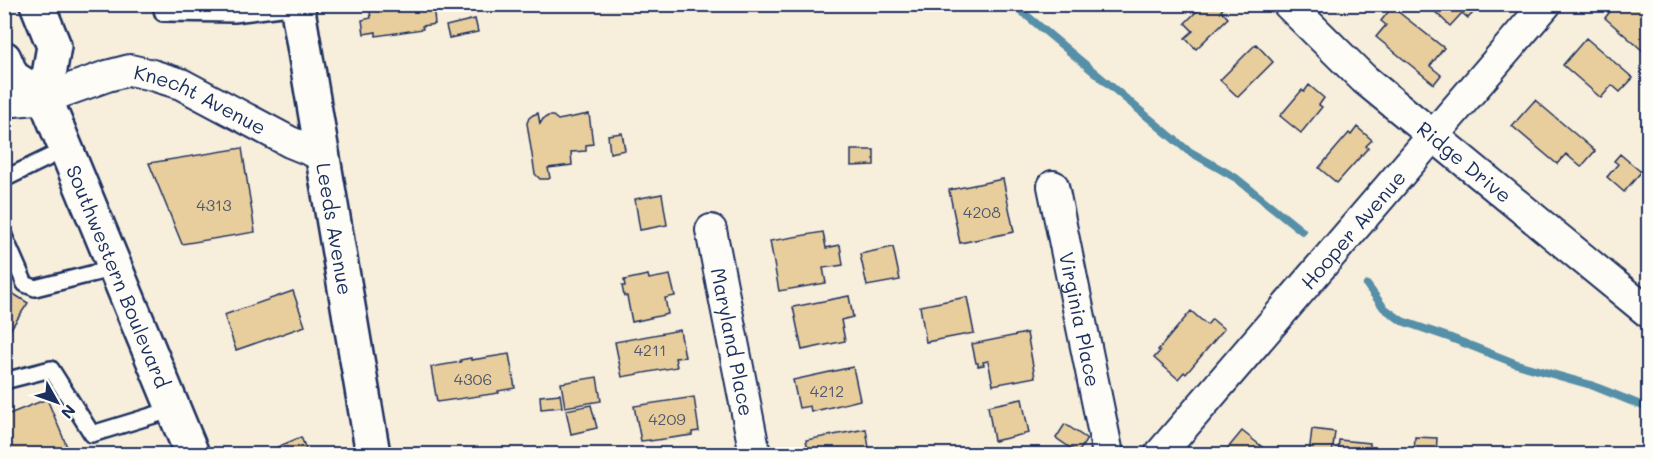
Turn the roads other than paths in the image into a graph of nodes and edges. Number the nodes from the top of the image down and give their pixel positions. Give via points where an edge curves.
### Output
1 (37, 4) edge
2 (160, 4) edge
3 (1288, 4) edge
4 (1546, 4) edge
5 (297, 5) edge
6 (4, 58) edge
7 (45, 98) junction
8 (4, 102) edge
9 (1434, 136) junction
10 (66, 149) junction
11 (322, 155) junction
12 (4, 179) edge
13 (1053, 186) dead end
14 (711, 230) dead end
15 (4, 236) edge
16 (116, 268) junction
17 (1648, 312) edge
18 (4, 381) edge
19 (174, 409) junction
20 (192, 454) edge
21 (373, 454) edge
22 (755, 454) edge
23 (1108, 454) edge
24 (1160, 454) edge

1 - 7 main road via 54,46
2 - 5 lane via 162,13 234,14
3 - 9 street, Ridge Drive via 1364,79
4 - 9 street, Hooper Avenue
5 - 11 main road, Leeds Avenue
6 - 7 main road via 12,77
7 - 8 street, Knecht Avenue
7 - 10 main road, Southwestern Boulevard
7 - 11 street, Knecht Avenue via 130,70 181,84
9 - 17 street, Ridge Drive
9 - 24 street, Hooper Avenue
10 - 12 lane
10 - 16 main road, Southwestern Boulevard
11 - 21 main road, Leeds Avenue
13 - 23 street, Virginia Place
14 - 22 street, Maryland Place
15 - 16 lane via 25,284 35,288
16 - 19 main road, Southwestern Boulevard
18 - 19 lane via 51,369 92,434
19 - 20 main road, Southwestern Boulevard

